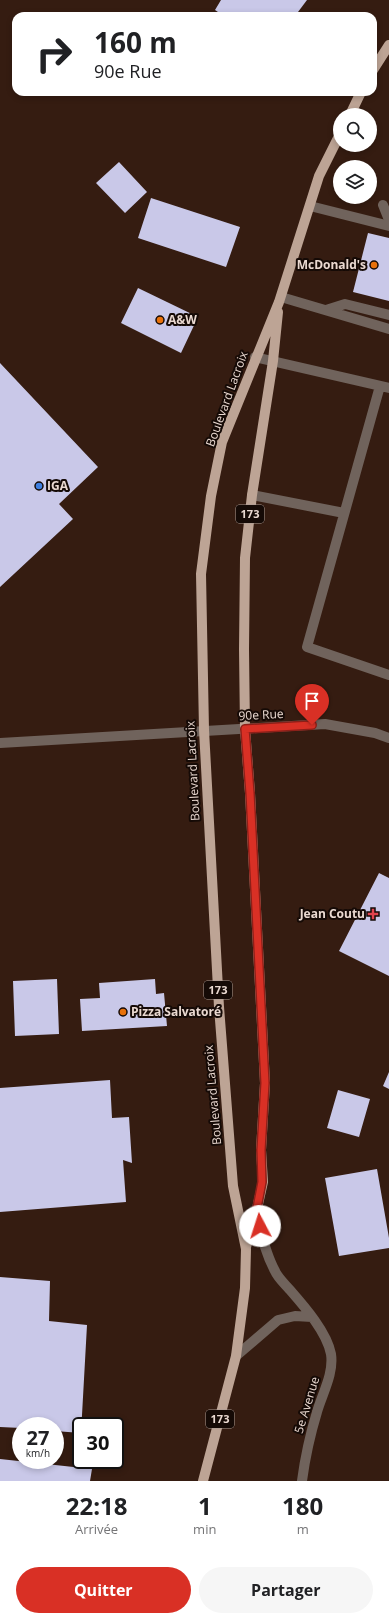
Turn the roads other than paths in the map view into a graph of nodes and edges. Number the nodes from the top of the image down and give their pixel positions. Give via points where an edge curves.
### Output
1 (389, 45) edge
2 (377, 64) edge
3 (359, 96) edge
4 (353, 108) edge
5 (333, 148) edge
6 (383, 205) dead end
7 (310, 206) junction
8 (389, 220) edge
9 (389, 226) edge
10 (280, 300) junction
11 (326, 310) junction
12 (389, 315) edge
13 (389, 328) edge
14 (255, 357) junction
15 (273, 360) junction
16 (384, 387) edge
17 (252, 495) junction
18 (344, 513) junction
19 (389, 675) edge
20 (245, 729) junction
21 (204, 730) junction
22 (389, 738) edge
23 (0, 743) edge
24 (256, 1213) junction
25 (246, 1249) junction
26 (312, 1317) junction
27 (236, 1356) junction
28 (203, 1481) edge
29 (302, 1481) edge

1 - 2 main road
3 - 4 main road
5 - 7 main road, Boulevard Lacroix / 173 via 319,176
6 - 8 street
7 - 9 street
7 - 10 main road, Boulevard Lacroix / 173
10 - 11 street
10 - 14 main road, Boulevard Lacroix / 173
10 - 15 main road, Boulevard Lacroix / 173
11 - 12 street via 345,304
11 - 13 street
14 - 15 street
14 - 21 main road, Boulevard Lacroix / 173 via 222,442 211,496 201,574
15 - 16 street
15 - 17 main road, Boulevard Lacroix / 173
16 - 18 street
17 - 18 street
17 - 20 main road, Boulevard Lacroix / 173 via 245,558
18 - 19 street via 307,647
20 - 21 street, 90e Rue
20 - 22 street, 90e Rue via 325,724
20 - 24 main road, Boulevard Lacroix / 173 via 265,1083 262,1182
21 - 23 street, 90e Rue
21 - 25 main road, Boulevard Lacroix / 173 via 219,1006 233,1186
24 - 25 main road, Boulevard Lacroix / 173
24 - 26 street, 5e Avenue via 266,1251 275,1272
25 - 27 main road, Boulevard Lacroix / 173 via 245,1288
26 - 27 street via 295,1316 278,1320
26 - 29 street, 5e Avenue via 327,1340 331,1354 330,1377 317,1412
27 - 28 main road, Boulevard Lacroix / 173

